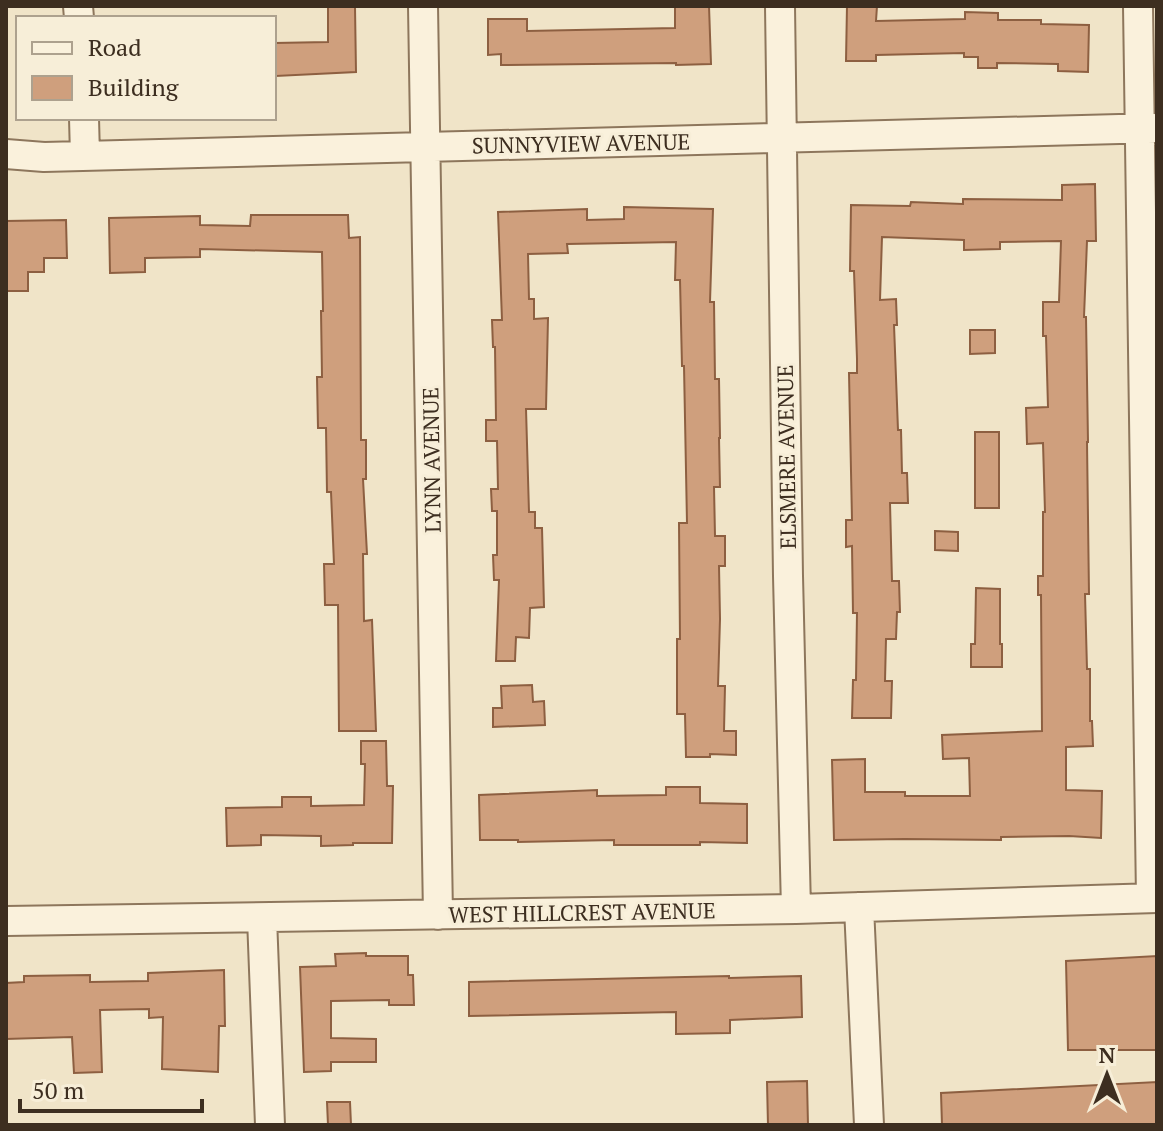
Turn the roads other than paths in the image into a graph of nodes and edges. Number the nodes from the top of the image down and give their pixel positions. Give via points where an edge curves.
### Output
1 (423, 6) edge
2 (780, 6) edge
3 (1138, 6) edge
4 (84, 120) edge
5 (1148, 128) edge
6 (782, 138) junction
7 (426, 147) junction
8 (6, 154) edge
9 (85, 156) junction
10 (1154, 898) edge
11 (859, 907) junction
12 (796, 909) junction
13 (438, 915) junction
14 (262, 918) junction
15 (6, 921) edge
16 (270, 1125) edge
17 (869, 1125) edge

1 - 7 street, LYNN AVENUE
2 - 6 street, ELSMERE AVENUE
3 - 5 street
4 - 9 street
5 - 6 street, SUNNYVIEW AVENUE
5 - 10 street
6 - 7 street, SUNNYVIEW AVENUE
6 - 12 street, ELSMERE AVENUE
7 - 9 street, SUNNYVIEW AVENUE
7 - 13 street, LYNN AVENUE
8 - 9 street, SUNNYVIEW AVENUE
10 - 11 street, WEST HILLCREST AVENUE
11 - 12 street, WEST HILLCREST AVENUE
11 - 17 street
12 - 13 street, WEST HILLCREST AVENUE
13 - 14 street, WEST HILLCREST AVENUE
14 - 15 street, WEST HILLCREST AVENUE
14 - 16 street

